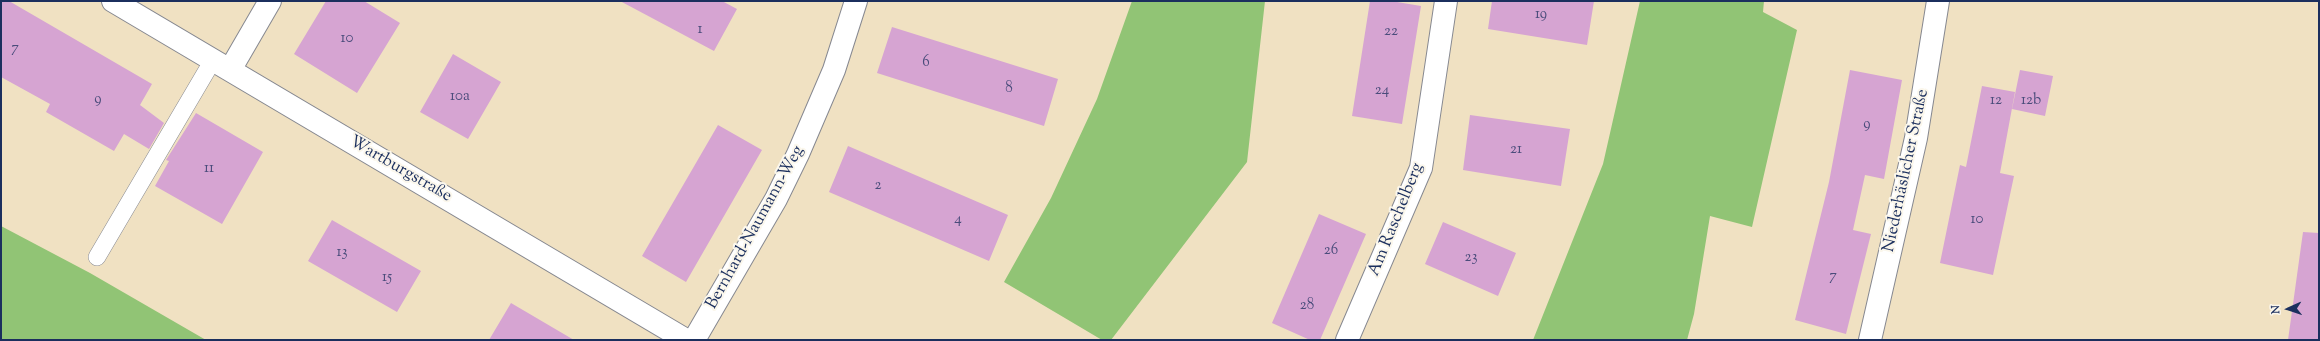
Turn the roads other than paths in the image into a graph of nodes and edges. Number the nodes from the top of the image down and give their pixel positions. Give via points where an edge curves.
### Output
1 (113, 1) edge
2 (270, 1) edge
3 (856, 1) edge
4 (1446, 1) edge
5 (1938, 1) edge
6 (221, 65) junction
7 (97, 257) dead end
8 (686, 340) edge
9 (694, 340) edge
10 (1347, 340) edge
11 (1870, 340) edge

1 - 6 street, Wartburgstraße
2 - 6 street
3 - 9 street, Bernhard-Naumann-Weg via 834,70 798,154 776,199
4 - 10 street, Am Raschelberg via 1421,168
5 - 11 street, Niederhäslicher Straße via 1916,138
6 - 7 lane
6 - 8 street, Wartburgstraße

